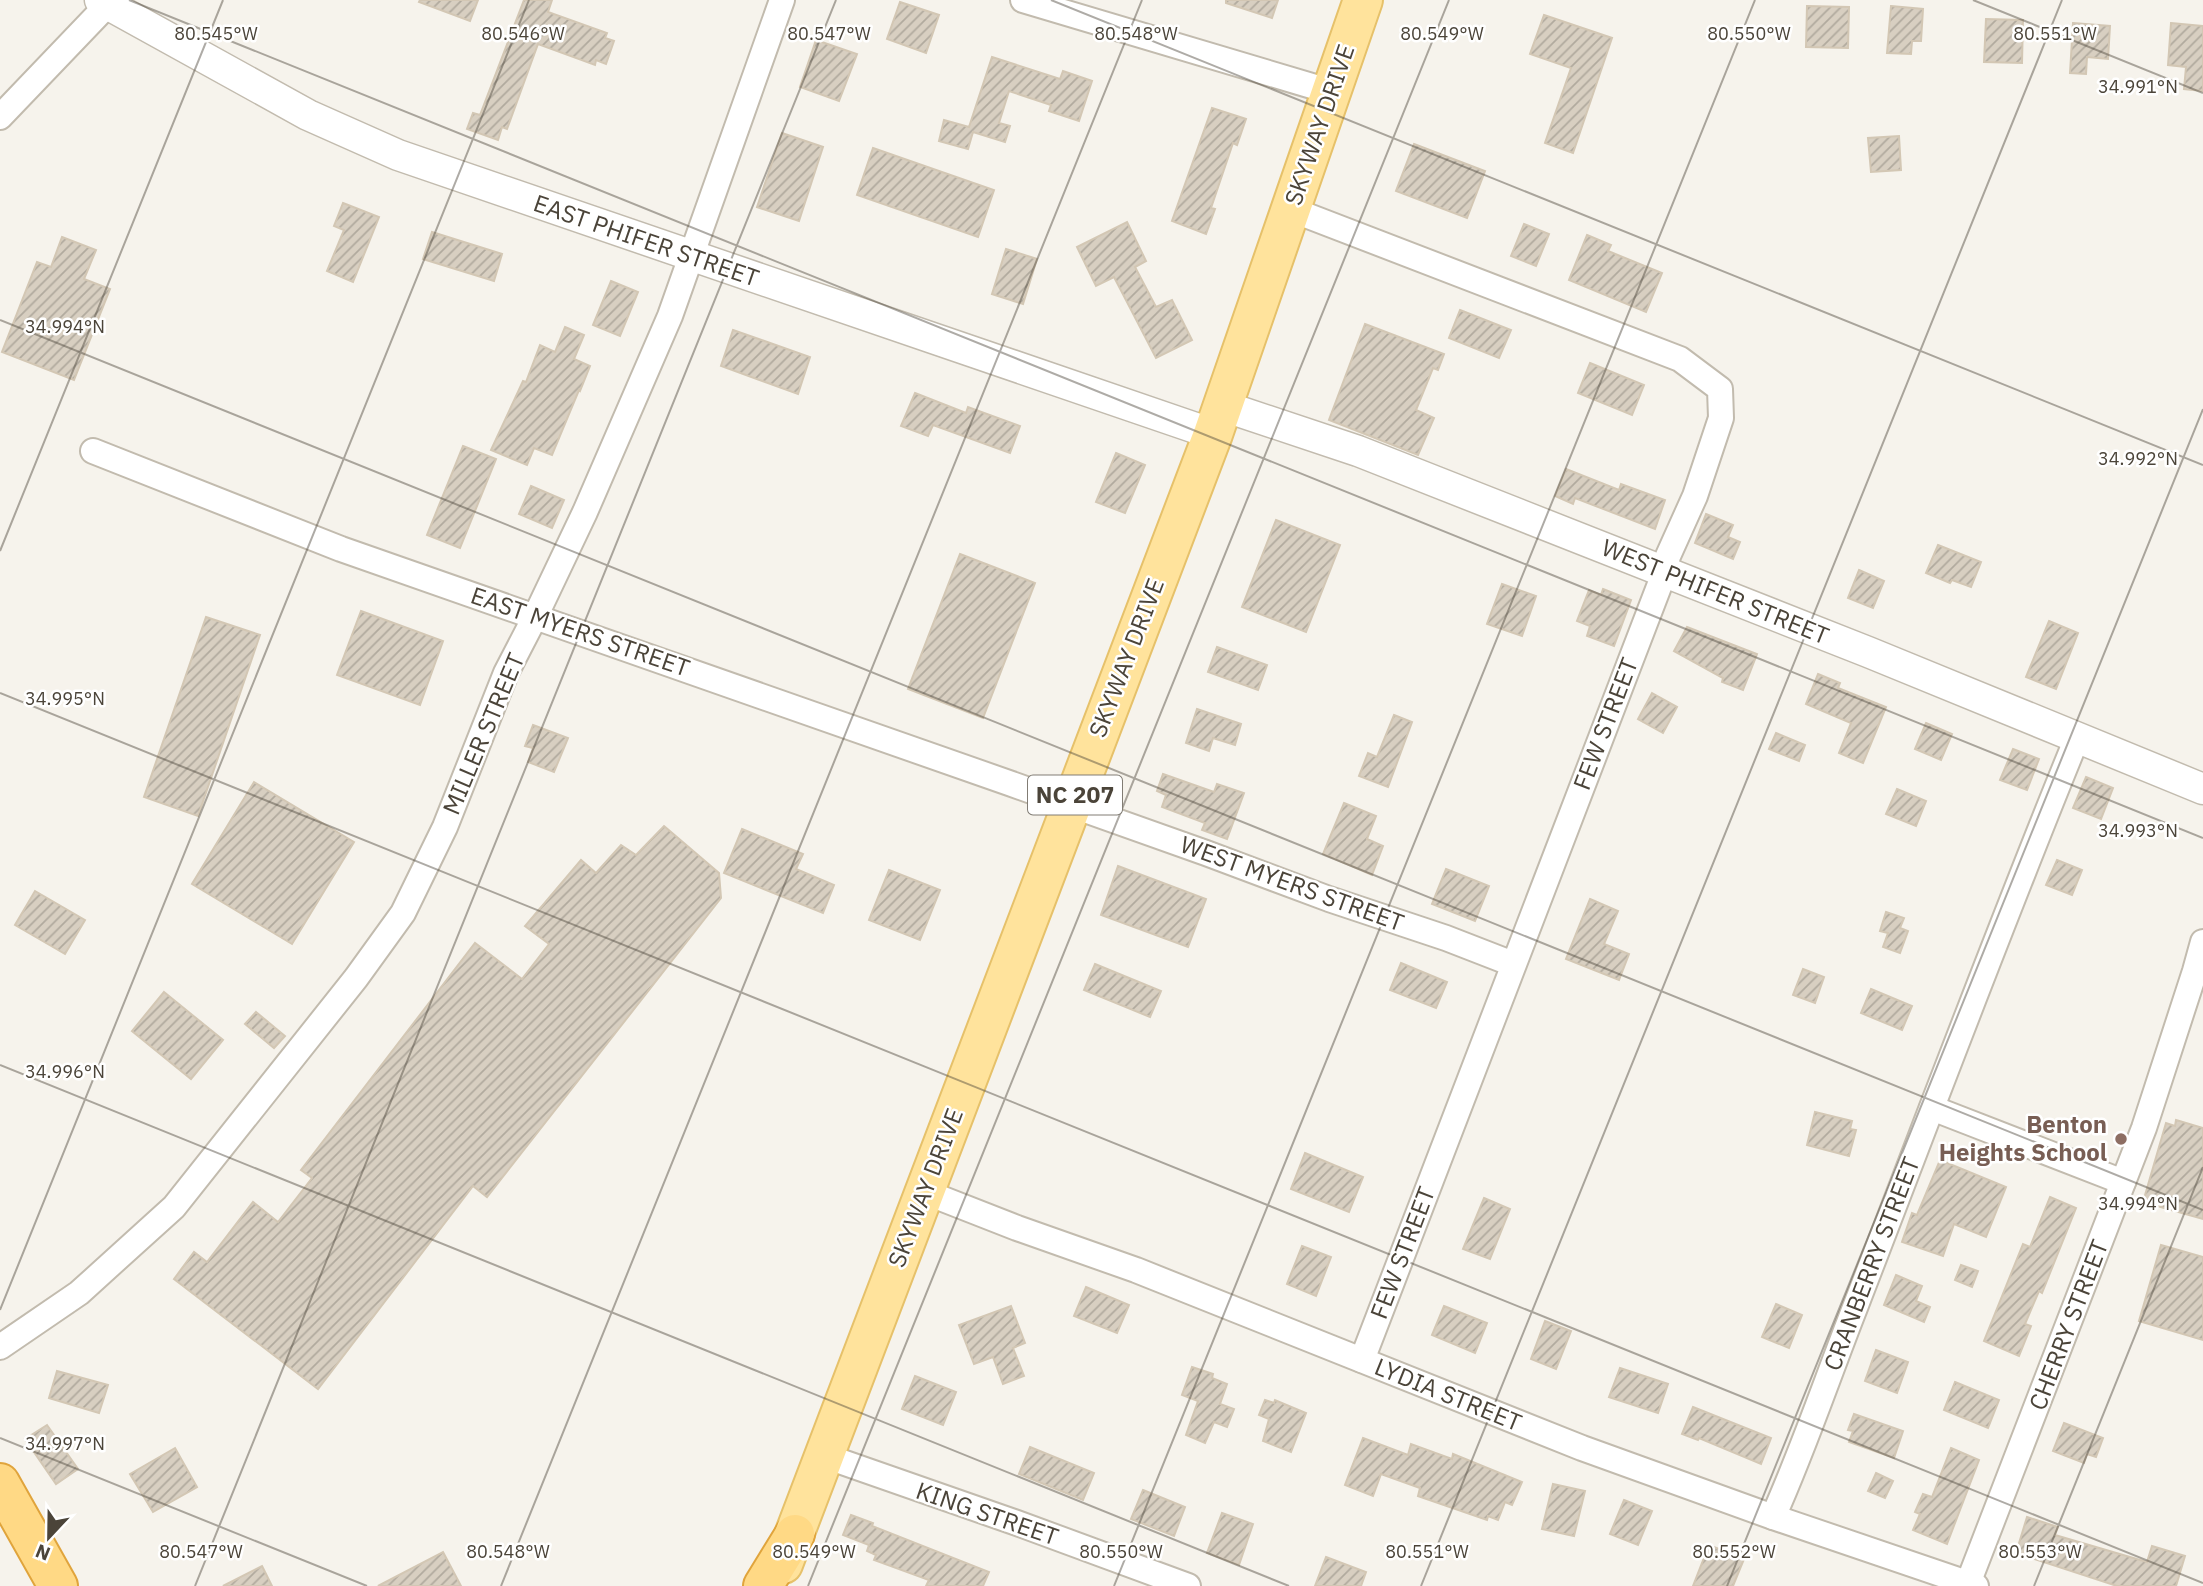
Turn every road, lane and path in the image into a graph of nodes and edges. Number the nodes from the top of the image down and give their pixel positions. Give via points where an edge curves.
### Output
1 (782, 0) edge
2 (1363, 0) edge
3 (107, 1) edge
4 (1028, 1) edge
5 (1332, 92) junction
6 (0, 117) edge
7 (1290, 209) junction
8 (692, 256) junction
9 (1218, 420) junction
10 (93, 451) dead end
11 (1665, 571) junction
12 (536, 615) junction
13 (2077, 738) junction
14 (2203, 789) edge
15 (1071, 805) junction
16 (2203, 942) edge
17 (1513, 964) junction
18 (1933, 1108) junction
19 (2123, 1182) junction
20 (925, 1192) junction
21 (0, 1347) edge
22 (1362, 1360) junction
23 (825, 1457) junction
24 (0, 1483) edge
25 (1773, 1517) junction
26 (795, 1534) junction
27 (1970, 1585) edge
28 (58, 1586) edge
29 (763, 1586) edge
30 (775, 1586) edge
31 (1188, 1586) edge

1 - 8 street, MILLER STREET
2 - 5 main road, SKYWAY DRIVE / NC 207
3 - 6 street
3 - 8 street, EAST PHIFER STREET via 259,89 356,137 435,169
4 - 5 street
5 - 7 main road, SKYWAY DRIVE / NC 207
7 - 9 main road, SKYWAY DRIVE / NC 207
7 - 11 street, FEW STREET via 1680,359 1720,389 1721,418
8 - 9 street, EAST PHIFER STREET
8 - 12 street, MILLER STREET via 585,512
9 - 11 street, WEST PHIFER STREET via 1358,450
9 - 15 main road, SKYWAY DRIVE / NC 207
10 - 12 street, EAST MYERS STREET via 341,548
11 - 13 street, WEST PHIFER STREET
11 - 17 street, FEW STREET
12 - 15 street, EAST MYERS STREET
12 - 21 street, MILLER STREET via 506,673 439,839 403,913 356,978 174,1207 79,1293
13 - 14 street, WEST PHIFER STREET
13 - 18 street, CRANBERRY STREET
15 - 17 street, WEST MYERS STREET
15 - 20 main road, SKYWAY DRIVE / NC 207
16 - 19 street, CHERRY STREET
17 - 22 street, FEW STREET
18 - 19 street
18 - 25 street, CRANBERRY STREET
19 - 27 street, CHERRY STREET
20 - 22 street, LYDIA STREET
20 - 23 main road, SKYWAY DRIVE / NC 207
22 - 25 street, LYDIA STREET via 1582,1448
23 - 26 main road, SKYWAY DRIVE / NC 207
23 - 31 street, KING STREET
24 - 28 highway
25 - 27 street, LYDIA STREET
26 - 29 highway
26 - 30 main road, SKYWAY DRIVE / NC 207

